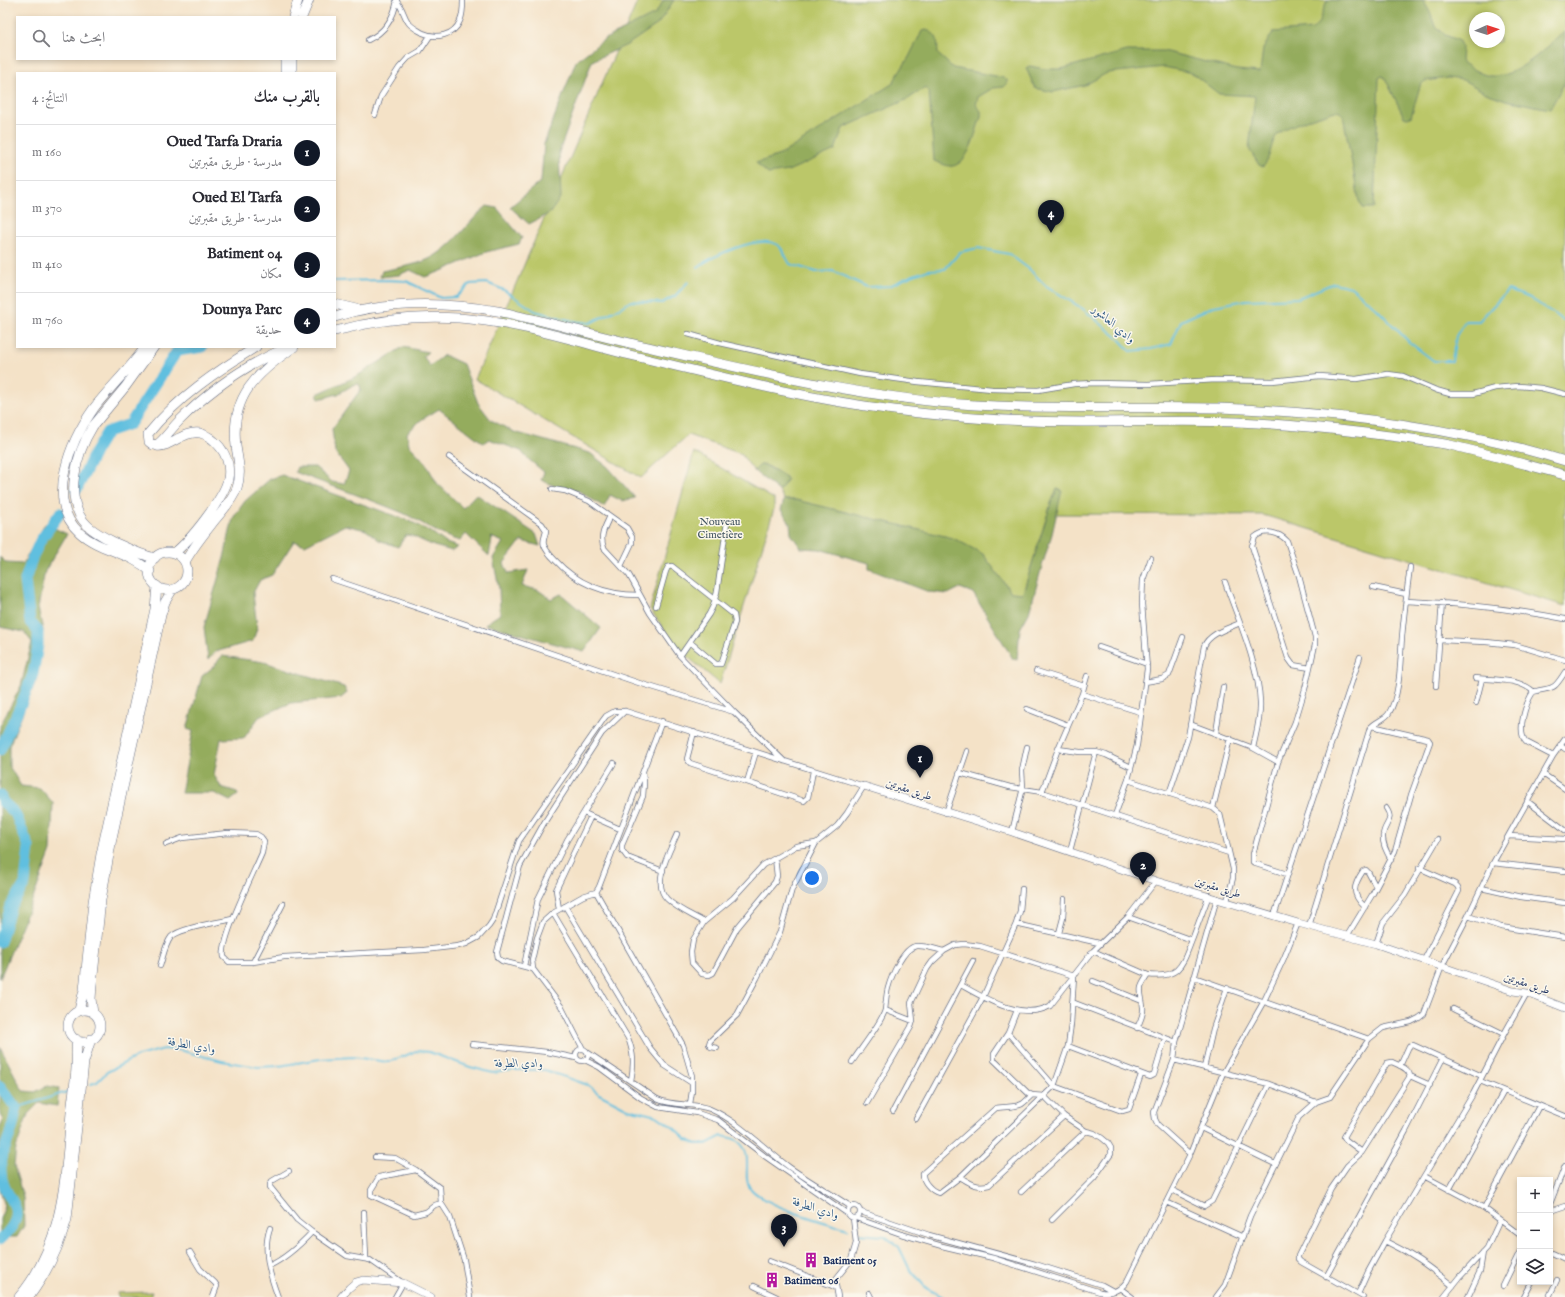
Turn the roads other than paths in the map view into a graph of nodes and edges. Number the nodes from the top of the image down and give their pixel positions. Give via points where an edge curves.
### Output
1 (298, 0) edge
2 (309, 0) edge
3 (396, 0) edge
4 (463, 0) edge
5 (293, 16) edge
6 (302, 16) edge
7 (430, 36) junction
8 (368, 40) dead end
9 (285, 60) edge
10 (292, 60) edge
11 (285, 72) edge
12 (292, 72) edge
13 (375, 115) dead end
14 (336, 304) edge
15 (362, 310) junction
16 (336, 316) edge
17 (336, 331) edge
18 (688, 334) dead end
19 (144, 348) edge
20 (153, 348) edge
21 (254, 348) edge
22 (286, 348) edge
23 (293, 348) edge
24 (1565, 394) edge
25 (156, 445) junction
26 (449, 457) dead end
27 (1565, 461) edge
28 (1565, 475) edge
29 (552, 490) dead end
30 (610, 516) junction
31 (727, 522) dead end
32 (174, 553) junction
33 (155, 558) junction
34 (1151, 558) dead end
35 (185, 562) junction
36 (620, 566) junction
37 (1410, 567) dead end
38 (150, 571) junction
39 (332, 579) dead end
40 (1225, 582) dead end
41 (157, 586) junction
42 (1373, 587) dead end
43 (173, 589) junction
44 (1406, 594) junction
45 (639, 595) junction
46 (715, 600) junction
47 (1406, 601) junction
48 (1442, 602) junction
49 (656, 606) dead end
50 (1565, 619) edge
51 (1240, 623) junction
52 (1183, 637) dead end
53 (1439, 640) junction
54 (690, 642) junction
55 (1099, 647) dead end
56 (680, 656) junction
57 (1360, 656) dead end
58 (1565, 660) edge
59 (1147, 664) junction
60 (1310, 668) junction
61 (1036, 671) dead end
62 (1565, 672) edge
63 (1087, 676) dead end
64 (1475, 678) dead end
65 (1482, 679) junction
66 (1145, 682) junction
67 (1084, 686) junction
68 (1436, 686) dead end
69 (1223, 687) dead end
70 (1534, 692) junction
71 (1082, 694) junction
72 (1476, 704) dead end
73 (1027, 709) dead end
74 (625, 711) junction
75 (734, 712) junction
76 (1140, 712) junction
77 (662, 722) junction
78 (1190, 724) junction
79 (1068, 726) junction
80 (1372, 726) junction
81 (694, 732) junction
82 (1216, 733) junction
83 (1230, 738) junction
84 (1565, 739) edge
85 (1560, 745) junction
86 (1027, 747) dead end
87 (1253, 748) junction
88 (1058, 749) junction
89 (1565, 749) edge
90 (967, 751) dead end
91 (756, 752) junction
92 (1096, 752) junction
93 (1553, 756) junction
94 (785, 762) junction
95 (1278, 762) junction
96 (614, 763) dead end
97 (1132, 766) junction
98 (643, 771) junction
99 (813, 771) junction
100 (960, 772) junction
101 (1543, 774) junction
102 (1128, 780) junction
103 (747, 782) junction
104 (864, 786) junction
105 (1023, 788) junction
106 (1565, 790) edge
107 (1042, 792) junction
108 (1169, 794) junction
109 (1527, 801) junction
110 (1082, 805) junction
111 (1213, 808) junction
112 (1386, 808) dead end
113 (584, 813) junction
114 (946, 813) junction
115 (1115, 815) junction
116 (591, 816) junction
117 (620, 829) junction
118 (1565, 830) edge
119 (1012, 832) junction
120 (677, 834) dead end
121 (1509, 836) junction
122 (1438, 839) dead end
123 (1565, 839) edge
124 (816, 843) junction
125 (166, 844) dead end
126 (1070, 851) junction
127 (1229, 853) junction
128 (775, 858) junction
129 (1390, 860) junction
130 (1493, 863) junction
131 (1419, 868) junction
132 (663, 871) junction
133 (1565, 871) edge
134 (1287, 874) junction
135 (1156, 880) junction
136 (1376, 887) junction
137 (1022, 888) dead end
138 (1481, 888) junction
139 (596, 892) junction
140 (1209, 895) junction
141 (1217, 898) junction
142 (1064, 899) dead end
143 (1227, 901) junction
144 (1565, 903) edge
145 (283, 904) dead end
146 (565, 906) junction
147 (1365, 907) junction
148 (559, 909) junction
149 (553, 913) junction
150 (1274, 916) junction
151 (1468, 916) junction
152 (1128, 917) junction
153 (233, 919) junction
154 (704, 922) junction
155 (1298, 923) junction
156 (1016, 924) junction
157 (1309, 926) junction
158 (1059, 933) junction
159 (1347, 936) junction
160 (1565, 937) edge
161 (1192, 940) junction
162 (1099, 943) junction
163 (1376, 944) junction
164 (944, 951) junction
165 (1093, 951) junction
166 (1002, 954) junction
167 (1424, 960) junction
168 (974, 961) dead end
169 (253, 962) junction
170 (160, 966) dead end
171 (524, 966) junction
172 (1442, 966) junction
173 (533, 969) junction
174 (1148, 975) junction
175 (1074, 976) junction
176 (1194, 977) junction
177 (1093, 981) dead end
178 (961, 985) junction
179 (1227, 988) junction
180 (1527, 993) junction
181 (983, 997) junction
182 (1142, 1001) junction
183 (1264, 1001) junction
184 (1072, 1002) junction
185 (1565, 1008) edge
186 (1453, 1009) dead end
187 (79, 1010) junction
188 (885, 1010) junction
189 (1016, 1010) junction
190 (93, 1013) junction
191 (913, 1022) junction
192 (1138, 1028) junction
193 (1008, 1033) junction
194 (1504, 1034) junction
195 (1165, 1038) junction
196 (91, 1039) junction
197 (1369, 1039) junction
198 (76, 1040) junction
199 (1176, 1042) junction
200 (472, 1044) dead end
201 (1068, 1046) junction
202 (717, 1048) dead end
203 (585, 1050) junction
204 (576, 1058) junction
205 (1443, 1058) junction
206 (585, 1060) junction
207 (1174, 1060) junction
208 (852, 1062) dead end
209 (1400, 1066) junction
210 (1204, 1068) junction
211 (1223, 1072) junction
212 (1141, 1075) junction
213 (1410, 1076) junction
214 (1481, 1078) junction
215 (630, 1081) junction
216 (692, 1083) junction
217 (1269, 1084) junction
218 (1430, 1085) junction
219 (1054, 1086) junction
220 (1504, 1091) junction
221 (1032, 1095) junction
222 (1044, 1096) junction
223 (1316, 1102) junction
224 (867, 1103) dead end
225 (690, 1104) junction
226 (1539, 1106) junction
227 (893, 1112) dead end
228 (1064, 1116) junction
229 (1565, 1116) edge
230 (916, 1119) dead end
231 (1201, 1128) junction
232 (1086, 1131) junction
233 (1238, 1146) junction
234 (1362, 1152) junction
235 (1190, 1154) junction
236 (376, 1157) dead end
237 (1276, 1164) junction
238 (1565, 1166) edge
239 (416, 1170) junction
240 (289, 1171) dead end
241 (1424, 1176) junction
242 (960, 1177) junction
243 (1172, 1190) junction
244 (1449, 1190) junction
245 (1021, 1192) dead end
246 (1553, 1196) edge
247 (1166, 1202) junction
248 (441, 1203) junction
249 (850, 1206) junction
250 (1565, 1206) edge
251 (1484, 1208) junction
252 (1553, 1210) edge
253 (364, 1212) dead end
254 (861, 1212) junction
255 (848, 1214) junction
256 (854, 1218) junction
257 (1052, 1220) dead end
258 (1500, 1220) junction
259 (270, 1228) dead end
260 (312, 1232) junction
261 (1517, 1233) edge
262 (1243, 1237) junction
263 (1385, 1241) junction
264 (190, 1252) dead end
265 (1483, 1252) junction
266 (1553, 1253) edge
267 (1517, 1257) edge
268 (366, 1258) junction
269 (1565, 1259) edge
270 (769, 1261) dead end
271 (269, 1266) junction
272 (1326, 1277) junction
273 (1557, 1280) dead end
274 (403, 1283) junction
275 (1530, 1285) edge
276 (754, 1286) dead end
277 (1452, 1286) junction
278 (1503, 1286) dead end
279 (835, 1287) junction
280 (1121, 1288) junction
281 (1114, 1291) junction
282 (1358, 1294) junction
283 (343, 1296) edge
284 (19, 1297) edge
285 (29, 1297) edge
286 (213, 1297) edge
287 (278, 1297) edge
288 (395, 1297) edge
289 (431, 1297) edge
290 (470, 1297) edge
291 (777, 1297) edge
292 (838, 1297) edge
293 (1132, 1297) edge
294 (1216, 1297) edge
295 (1363, 1297) edge
296 (1444, 1297) edge
297 (1468, 1297) edge
298 (1524, 1297) edge
299 (1549, 1297) edge

1 - 5 highway
2 - 6 highway
3 - 7 street via 402,6 408,22
3 - 8 street via 393,14 386,26
4 - 7 street via 462,15 455,29 443,36
7 - 13 street via 420,51 408,58 399,68 381,96
9 - 11 highway
10 - 12 highway
14 - 15 highway
15 - 16 highway
15 - 27 highway via 440,306 499,311 798,381 890,397 1005,407 1218,408 1314,414 1471,436
17 - 28 highway via 396,319 467,319 519,328 783,391 870,407 1010,420 1212,421 1332,429 1447,445
18 - 24 street via 860,374 992,389 1047,390 1084,383 1272,381 1324,376 1356,379 1388,374 1403,376 1450,394 1473,394 1495,388 1518,386
19 - 38 highway via 83,425 67,465 63,484 63,504 68,517 80,533 90,540 133,558
20 - 33 highway via 90,430 78,459 74,495 78,512 91,529 134,552
21 - 25 highway via 204,381 158,422 148,437 149,442
22 - 25 highway via 266,356 226,381 179,421
23 - 35 highway via 261,372 245,395 239,409 236,431 240,470 238,486 230,501
25 - 32 highway via 162,446 183,436 199,433 218,444 228,464 228,481 222,494 188,541
26 - 45 street via 544,525 545,546 560,566 571,575 611,593
29 - 30 street via 578,495
30 - 36 street via 602,533 602,543
30 - 36 street via 628,528 632,537 630,548
31 - 46 street
32 - 33 highway via 164,552
32 - 35 highway
33 - 38 highway
34 - 59 street via 1143,580 1142,593
35 - 43 highway via 185,580
36 - 45 street via 629,575
37 - 44 street
38 - 41 highway via 151,578
39 - 75 street via 639,683
40 - 51 street
41 - 43 highway
41 - 187 highway via 155,609 101,854 84,990
42 - 44 street
43 - 190 highway via 162,611 112,838 94,954 91,992
44 - 47 street
45 - 56 street
46 - 49 street via 676,568 670,566 666,571
46 - 54 street via 709,614
46 - 54 street via 733,614 735,620 722,663 716,664
47 - 48 street
47 - 80 street via 1396,696 1388,714
48 - 50 street via 1521,610
48 - 53 street
51 - 78 street via 1213,635 1206,642 1202,652
51 - 87 street via 1260,696 1260,713
52 - 66 street via 1169,675
53 - 58 street via 1514,645
53 - 68 street
54 - 56 street
55 - 59 street
56 - 75 street
57 - 134 street
59 - 66 street
60 - 60 street via 1315,637 1292,555 1287,542 1280,535 1271,532 1261,534 1255,537 1252,546 1288,658 1293,665
60 - 95 street via 1295,722
61 - 67 street
62 - 70 street via 1556,686
63 - 67 street
64 - 65 street
65 - 70 street via 1513,682 1529,687
65 - 72 street
66 - 76 street
67 - 71 street
69 - 82 street
70 - 93 street via 1527,706 1521,735 1526,742
71 - 76 street
71 - 79 street
73 - 79 street
74 - 77 street
74 - 169 street via 610,713 603,720 519,841 496,913 479,937 466,944 424,950 284,957
74 - 171 street via 602,734 544,823 520,866 497,952 498,958 502,961
75 - 94 street
76 - 97 street
77 - 81 street
77 - 98 street
78 - 82 street
78 - 108 street
79 - 88 street
80 - 129 street via 1428,739 1430,742
80 - 157 street
81 - 91 street
81 - 103 street via 687,759 690,763
82 - 83 street
83 - 87 street
83 - 111 street
84 - 85 street
85 - 89 street
85 - 93 street
86 - 105 street via 1022,770
87 - 95 street
88 - 92 street
88 - 107 street
90 - 100 street
91 - 94 street
91 - 103 street
92 - 97 street
92 - 110 street
93 - 101 street
94 - 99 street
95 - 134 street via 1252,859 1260,866
96 - 113 street
97 - 102 street
98 - 117 street
98 - 132 street via 642,796 622,850 627,857
99 - 103 street via 808,797 804,801
99 - 104 street
100 - 105 street via 1010,787
100 - 114 street
101 - 106 street
101 - 109 street
102 - 108 street
102 - 115 street
104 - 114 street, طريق مقبرتين
104 - 124 street via 848,813
105 - 107 street
105 - 119 street
107 - 110 street
108 - 111 street
109 - 118 street
109 - 121 street
110 - 115 street
110 - 126 street
111 - 127 street via 1220,814
112 - 129 street via 1390,819 1383,836
113 - 116 street
113 - 171 street via 567,840 538,899
114 - 119 street, طريق مقبرتين
115 - 127 street
116 - 117 street
116 - 148 street via 556,890
117 - 139 street
119 - 126 street, طريق مقبرتين
120 - 132 street
121 - 123 street
121 - 130 street
122 - 131 street
124 - 128 street via 796,846
124 - 202 street via 792,889 780,932 757,978 737,1015 710,1041 711,1047
125 - 153 street via 182,838 228,833 250,833 261,837 264,845 262,853
126 - 135 street, طريق مقبرتين
127 - 143 street via 1233,873
128 - 154 street via 760,868 733,898
128 - 154 street via 775,882 737,928 713,973 705,975 698,972 692,963 691,952 693,940
129 - 136 street
130 - 133 street
130 - 138 street
131 - 163 street via 1405,895 1382,924
131 - 167 street via 1459,889
132 - 154 street via 661,885 667,899
134 - 150 street
135 - 140 street, طريق مقبرتين
135 - 152 street
136 - 147 street
136 - 147 street via 1368,872 1363,871 1354,892 1356,899
137 - 156 street
138 - 144 street
138 - 151 street
139 - 146 street
139 - 216 street via 683,1045
140 - 141 street, طريق مقبرتين
140 - 161 street
141 - 143 street, طريق مقبرتين
141 - 176 street
142 - 158 street
143 - 150 street, طريق مقبرتين
145 - 169 street
146 - 148 street
146 - 216 street via 650,1048 664,1065
147 - 159 street
148 - 149 street
149 - 173 street via 544,922 537,938 532,960
149 - 215 street via 628,1038 634,1060
150 - 155 street, طريق مقبرتين
151 - 160 street via 1501,927
151 - 172 street
152 - 161 street
152 - 162 street
153 - 169 street via 223,949 224,957 229,962
153 - 170 street via 173,935 166,946
155 - 157 street, طريق مقبرتين
155 - 183 street
156 - 158 street
156 - 166 street
157 - 159 street, طريق مقبرتين
158 - 162 street
159 - 163 street, طريق مقبرتين
161 - 174 street via 1182,966 1175,972
162 - 165 street
163 - 167 street, طريق مقبرتين
164 - 166 street via 955,945 964,944 980,946
164 - 188 street via 916,946 908,950 891,980
164 - 191 street via 927,969 912,1000
165 - 174 street
165 - 175 street
166 - 175 street
166 - 181 street
167 - 172 street, طريق مقبرتين
168 - 178 street
171 - 173 street
172 - 180 street, طريق مقبرتين
172 - 197 street via 1424,1014 1412,1022 1383,1028
173 - 203 street via 561,1006
174 - 182 street via 1140,986
175 - 184 street
175 - 189 street via 1050,1006
176 - 179 street
176 - 199 street
177 - 182 street
178 - 181 street
178 - 227 street
179 - 183 street
179 - 210 street via 1213,1029
180 - 185 street, طريق مقبرتين
180 - 194 street
181 - 189 street
181 - 230 street
182 - 192 street via 1143,1012
183 - 197 street
183 - 211 street
184 - 192 street
184 - 201 street
186 - 194 street
187 - 190 highway
187 - 198 highway via 70,1017 68,1024 69,1031
188 - 191 street
188 - 208 street
189 - 193 street
190 - 196 highway via 99,1021 99,1028
191 - 224 street
192 - 195 street
193 - 219 street
193 - 221 street via 994,1054 994,1060
194 - 214 street
195 - 199 street
195 - 212 street via 1154,1075
196 - 198 highway
196 - 285 highway via 84,1062 66,1219 61,1241 52,1262
197 - 223 street via 1330,1097
198 - 284 highway via 77,1062 70,1130 57,1224 38,1271
199 - 207 street
200 - 204 street via 547,1052
201 - 212 street
201 - 219 street
203 - 204 street via 577,1051
203 - 206 street via 588,1056
203 - 215 street
204 - 206 street via 580,1061
205 - 209 street via 1413,1045 1409,1046
205 - 214 street
205 - 218 street
206 - 255 street via 658,1107 697,1113 718,1120
207 - 210 street
207 - 235 street via 1154,1112 1155,1120
209 - 213 street via 1408,1071
209 - 234 street via 1392,1062 1387,1063 1344,1137
210 - 211 street
211 - 217 street
211 - 231 street
212 - 219 street via 1129,1109 1125,1111
213 - 218 street
213 - 234 street
214 - 220 street
214 - 241 street
215 - 225 street via 660,1101
216 - 225 street
217 - 223 street
217 - 233 street
218 - 272 street
219 - 222 street
220 - 226 street
220 - 244 street
221 - 222 street
221 - 242 street via 1022,1104 996,1108 922,1173 924,1181 939,1193
222 - 228 street
222 - 242 street
223 - 237 street via 1299,1117
225 - 249 street via 709,1109 736,1125 789,1167
226 - 229 street
226 - 251 street
228 - 232 street
228 - 242 street via 988,1185 976,1186
231 - 233 street
231 - 235 street
232 - 245 street
232 - 257 street via 1094,1133 1108,1143 1111,1154 1094,1178
233 - 237 street
233 - 243 street via 1212,1201 1207,1205 1204,1206
234 - 272 street via 1347,1166 1331,1189 1298,1256 1301,1262
235 - 243 street
236 - 239 street via 394,1158
237 - 262 street via 1250,1216
238 - 246 street
239 - 248 street via 440,1188
239 - 248 street via 379,1177 371,1190 371,1195 414,1215 426,1212
240 - 260 street via 272,1181 270,1187 297,1220
241 - 244 street
241 - 263 street
243 - 247 street
244 - 251 street
247 - 262 street
247 - 280 street via 1127,1281
248 - 290 street via 450,1217 462,1253
249 - 254 street via 858,1207
249 - 255 street
250 - 252 street
251 - 258 street
253 - 268 street
254 - 256 street
254 - 281 street via 929,1235 1035,1264
255 - 256 street
256 - 279 street via 856,1243 851,1260 835,1280
256 - 281 street via 1100,1292
258 - 261 street
258 - 265 street
259 - 271 street via 266,1250
260 - 268 street via 347,1256
260 - 271 street via 282,1260
262 - 294 street via 1225,1285
263 - 277 street via 1423,1262
263 - 282 street
264 - 286 street via 200,1269 217,1286
265 - 277 street
265 - 297 street via 1480,1271
266 - 269 street
267 - 278 street
268 - 274 street
270 - 279 street
271 - 287 street via 270,1278
272 - 282 street
273 - 299 street
274 - 283 street via 363,1280 356,1282
274 - 288 street
274 - 289 street
275 - 298 street
276 - 291 street
277 - 296 street
279 - 292 street
280 - 281 street
280 - 293 street
282 - 295 street

